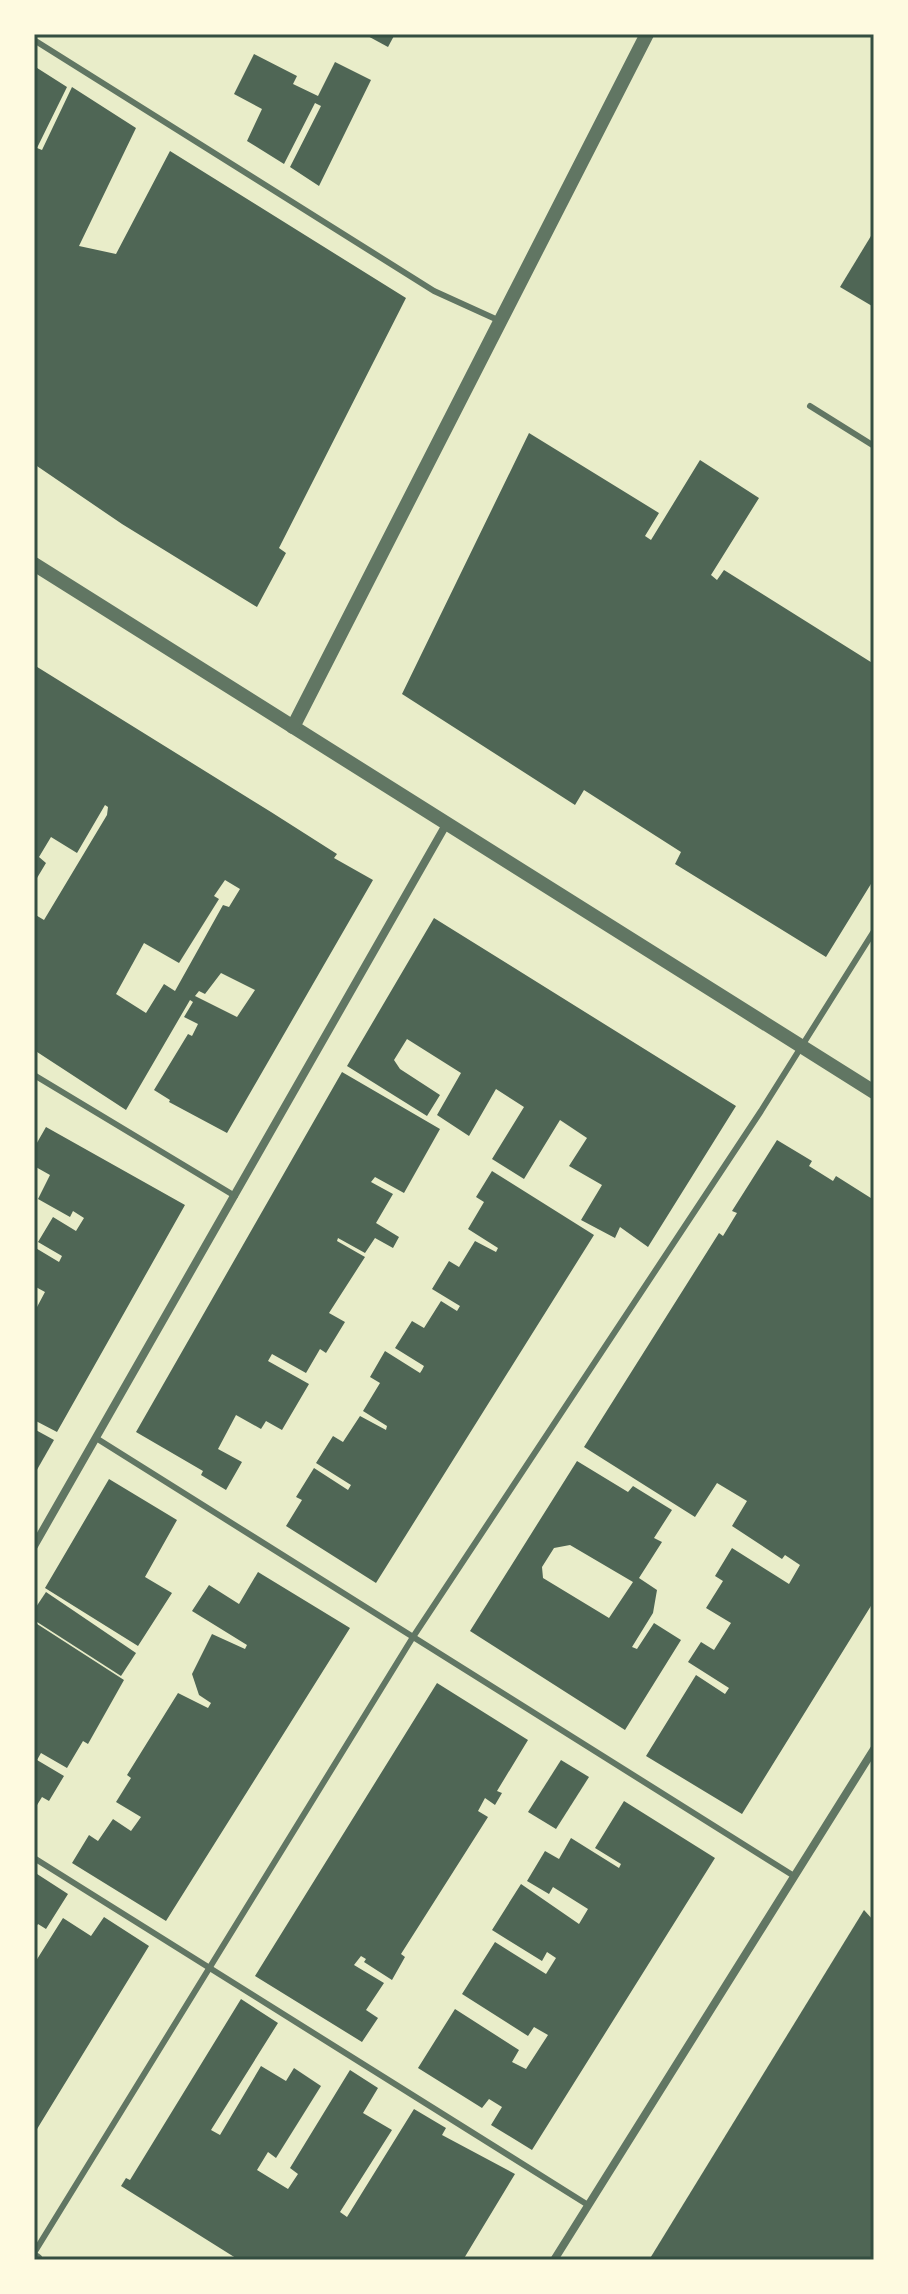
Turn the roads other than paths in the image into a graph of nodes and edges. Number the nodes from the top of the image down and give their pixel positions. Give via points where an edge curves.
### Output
1 (647, 34) edge
2 (34, 40) edge
3 (500, 321) junction
4 (810, 406) dead end
5 (874, 446) edge
6 (34, 564) edge
7 (293, 727) junction
8 (447, 823) junction
9 (874, 931) edge
10 (801, 1046) junction
11 (34, 1075) edge
12 (874, 1092) edge
13 (235, 1196) junction
14 (96, 1438) junction
15 (34, 1546) edge
16 (413, 1637) junction
17 (874, 1749) edge
18 (34, 1858) edge
19 (794, 1876) junction
20 (210, 1968) junction
21 (588, 2205) junction
22 (35, 2257) edge
23 (554, 2260) edge

1 - 3 street
2 - 3 lane via 443,297
3 - 7 street
4 - 5 lane
6 - 7 street
7 - 8 street
8 - 10 street
8 - 13 street
9 - 10 lane
10 - 12 street
10 - 16 lane
11 - 13 lane
13 - 14 street
14 - 15 street
14 - 16 lane
16 - 19 lane
16 - 20 lane
17 - 19 street
18 - 20 lane
19 - 21 street
20 - 21 lane
20 - 22 lane
21 - 23 street

